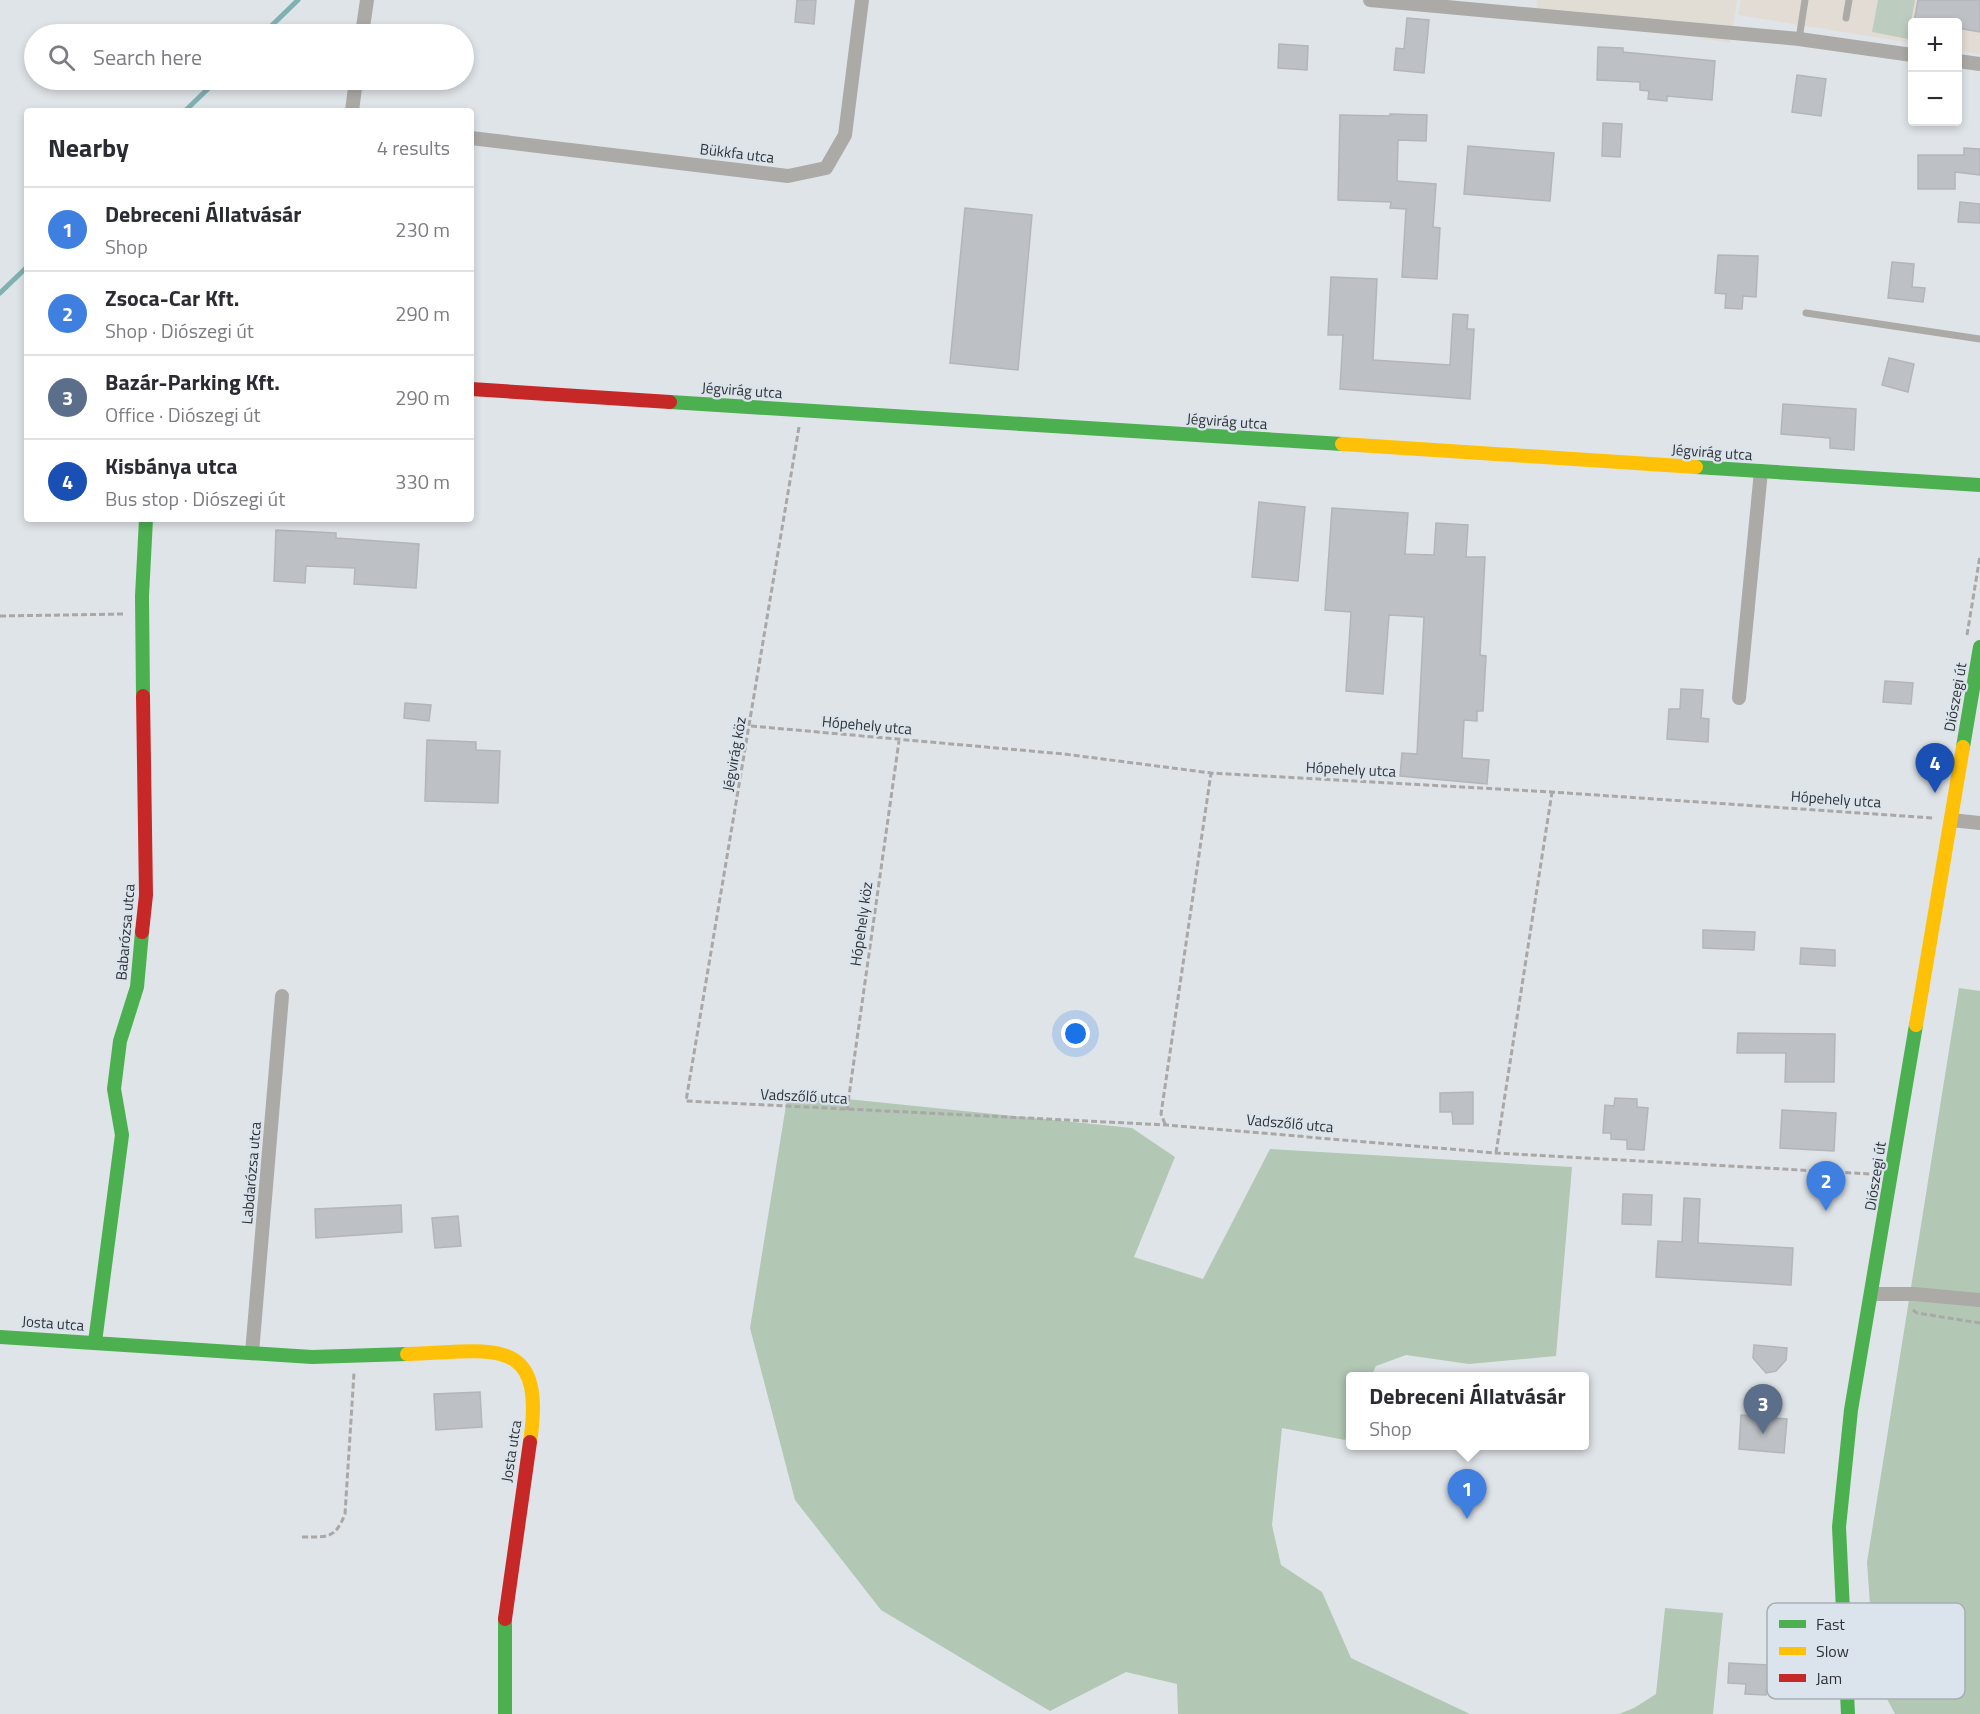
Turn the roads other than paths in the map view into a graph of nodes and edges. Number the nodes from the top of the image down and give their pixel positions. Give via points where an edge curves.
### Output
1 (367, 0) edge
2 (862, 0) edge
3 (1370, 0) edge
4 (1805, 0) edge
5 (1849, 0) edge
6 (1846, 18) dead end
7 (363, 24) edge
8 (1798, 39) junction
9 (1908, 54) edge
10 (1962, 62) edge
11 (1980, 64) edge
12 (355, 90) edge
13 (352, 108) edge
14 (474, 138) edge
15 (1806, 314) dead end
16 (1980, 339) edge
17 (474, 389) edge
18 (1761, 471) junction
19 (1980, 485) edge
20 (146, 522) edge
21 (1980, 647) edge
22 (1738, 698) dead end
23 (1951, 820) junction
24 (1980, 823) edge
25 (282, 996) dead end
26 (1872, 1294) junction
27 (1980, 1300) edge
28 (0, 1337) edge
29 (95, 1342) junction
30 (252, 1353) junction
31 (1842, 1603) edge
32 (1847, 1699) edge
33 (505, 1714) edge
34 (1848, 1714) edge

1 - 7 street
2 - 14 street, Bükkfa utca via 845,135 826,168 788,176
3 - 8 street
4 - 8 lane
5 - 6 lane
8 - 9 street
10 - 11 street
12 - 13 street
15 - 16 lane
17 - 18 street, Jégvirág utca
18 - 19 street, Jégvirág utca
18 - 22 street
20 - 29 street, Babarózsa utca via 142,614 146,895 137,987 120,1041 114,1089 122,1135
21 - 23 street, Diószegi út
23 - 24 street
23 - 26 street, Diószegi út
25 - 30 street, Labdarózsa utca
26 - 27 street
26 - 31 street, Diószegi út via 1851,1410 1839,1527
28 - 29 street, Josta utca
29 - 30 street, Josta utca
30 - 33 street, Josta utca via 355,1358 501,1352 519,1362 531,1381 534,1416 505,1612
32 - 34 street, Diószegi út

